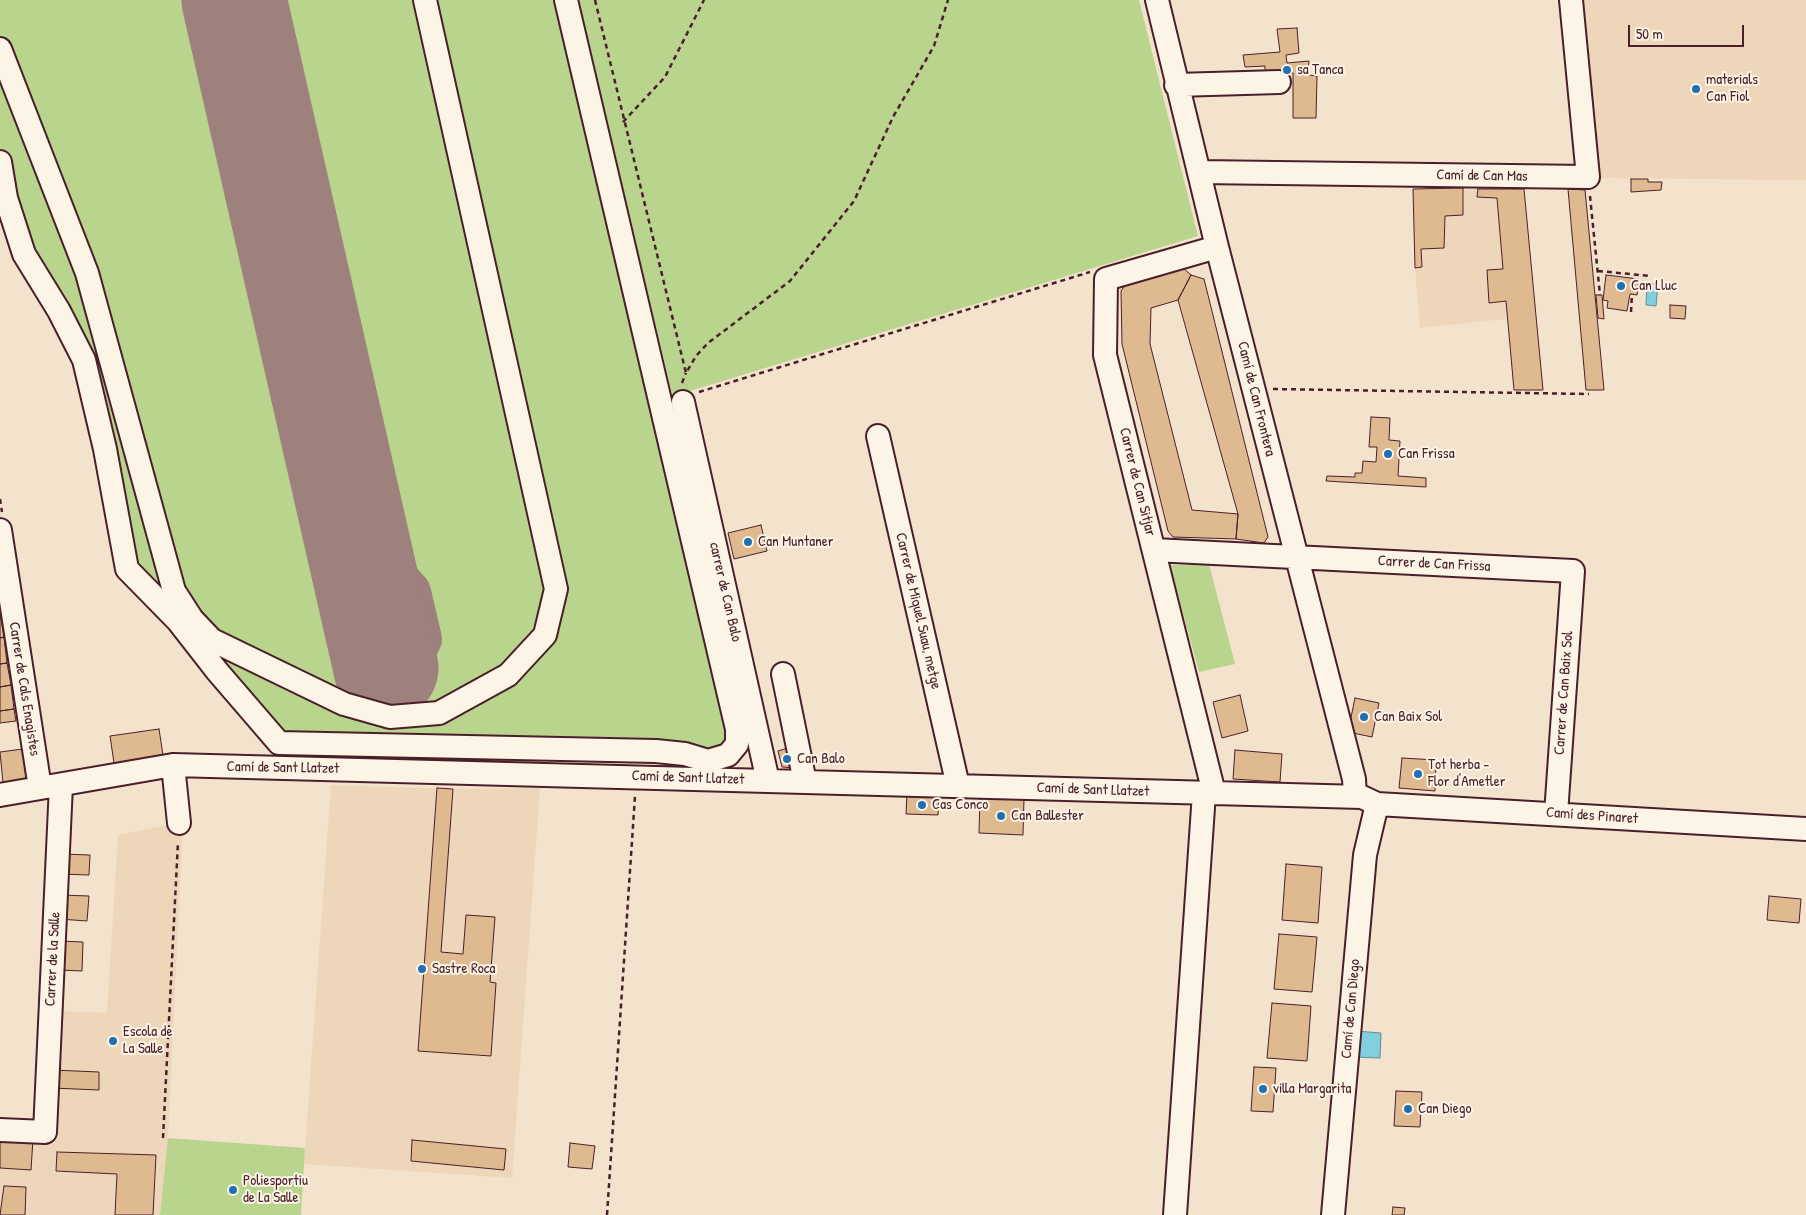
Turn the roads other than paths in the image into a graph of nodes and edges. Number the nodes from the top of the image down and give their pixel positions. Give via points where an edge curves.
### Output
1 (425, 0) edge
2 (566, 0) edge
3 (1157, 0) edge
4 (1571, 0) edge
5 (0, 49) edge
6 (1280, 82) dead end
7 (1176, 85) junction
8 (0, 162) edge
9 (1199, 172) junction
10 (1216, 247) junction
11 (683, 402) road end
12 (878, 436) dead end
13 (0, 530) edge
14 (1154, 550) junction
15 (1296, 558) junction
16 (1573, 571) joint
17 (783, 674) dead end
18 (173, 765) junction
19 (768, 780) junction
20 (805, 782) junction
21 (958, 786) junction
22 (50, 787) junction
23 (1209, 793) junction
24 (0, 795) edge
25 (1355, 797) junction
26 (1377, 804) junction
27 (1556, 814) junction
28 (179, 823) road end
29 (1806, 829) edge
30 (0, 1130) edge
31 (1175, 1215) edge
32 (1333, 1215) edge

1 - 5 street via 556,589 545,634 508,675 440,713 390,717 344,704 212,640 192,619 174,591 87,273
2 - 8 street via 737,729 737,744 728,755 708,761 685,754 656,751 279,743 178,621 127,569 105,449 84,360 24,254 6,198
3 - 7 street, Camí de Can Frontera
4 - 9 street, Camí de Can Mas via 1588,177
6 - 7 street
7 - 9 street, Camí de Can Frontera
9 - 10 street, Camí de Can Frontera
10 - 14 street, Carrer de Can Sitjar via 1106,279 1105,355
10 - 15 street, Camí de Can Frontera
11 - 19 street, carrer de Can Balo
12 - 21 street, Carrer de Miquel Suau, metge
13 - 22 street, Carrer de Cals Enagistes
14 - 15 street, Carrer de Can Frissa
14 - 23 street, Carrer de Can Sitjar
15 - 16 street, Carrer de Can Frissa
15 - 25 street, Camí de Can Frontera via 1354,779
16 - 27 street, Carrer de Can Baix Sol
17 - 20 street
18 - 19 street, Camí de Sant Llatzet
18 - 22 street, Camí de Sant Llatzet
18 - 28 street
19 - 20 street, Camí de Sant Llatzet
20 - 21 street, Camí de Sant Llatzet
21 - 23 street, Camí de Sant Llatzet
22 - 24 street, Camí de Sant Llatzet
22 - 30 street, Carrer de la Salle via 45,1132
23 - 25 street, Camí de Sant Llatzet
23 - 31 street, Carrer de Can Sitjar
25 - 26 street, Camí de Sant Llatzet
26 - 27 street, Camí des Pinaret
26 - 32 street, Camí de Can Diego via 1365,855
27 - 29 street, Camí des Pinaret

